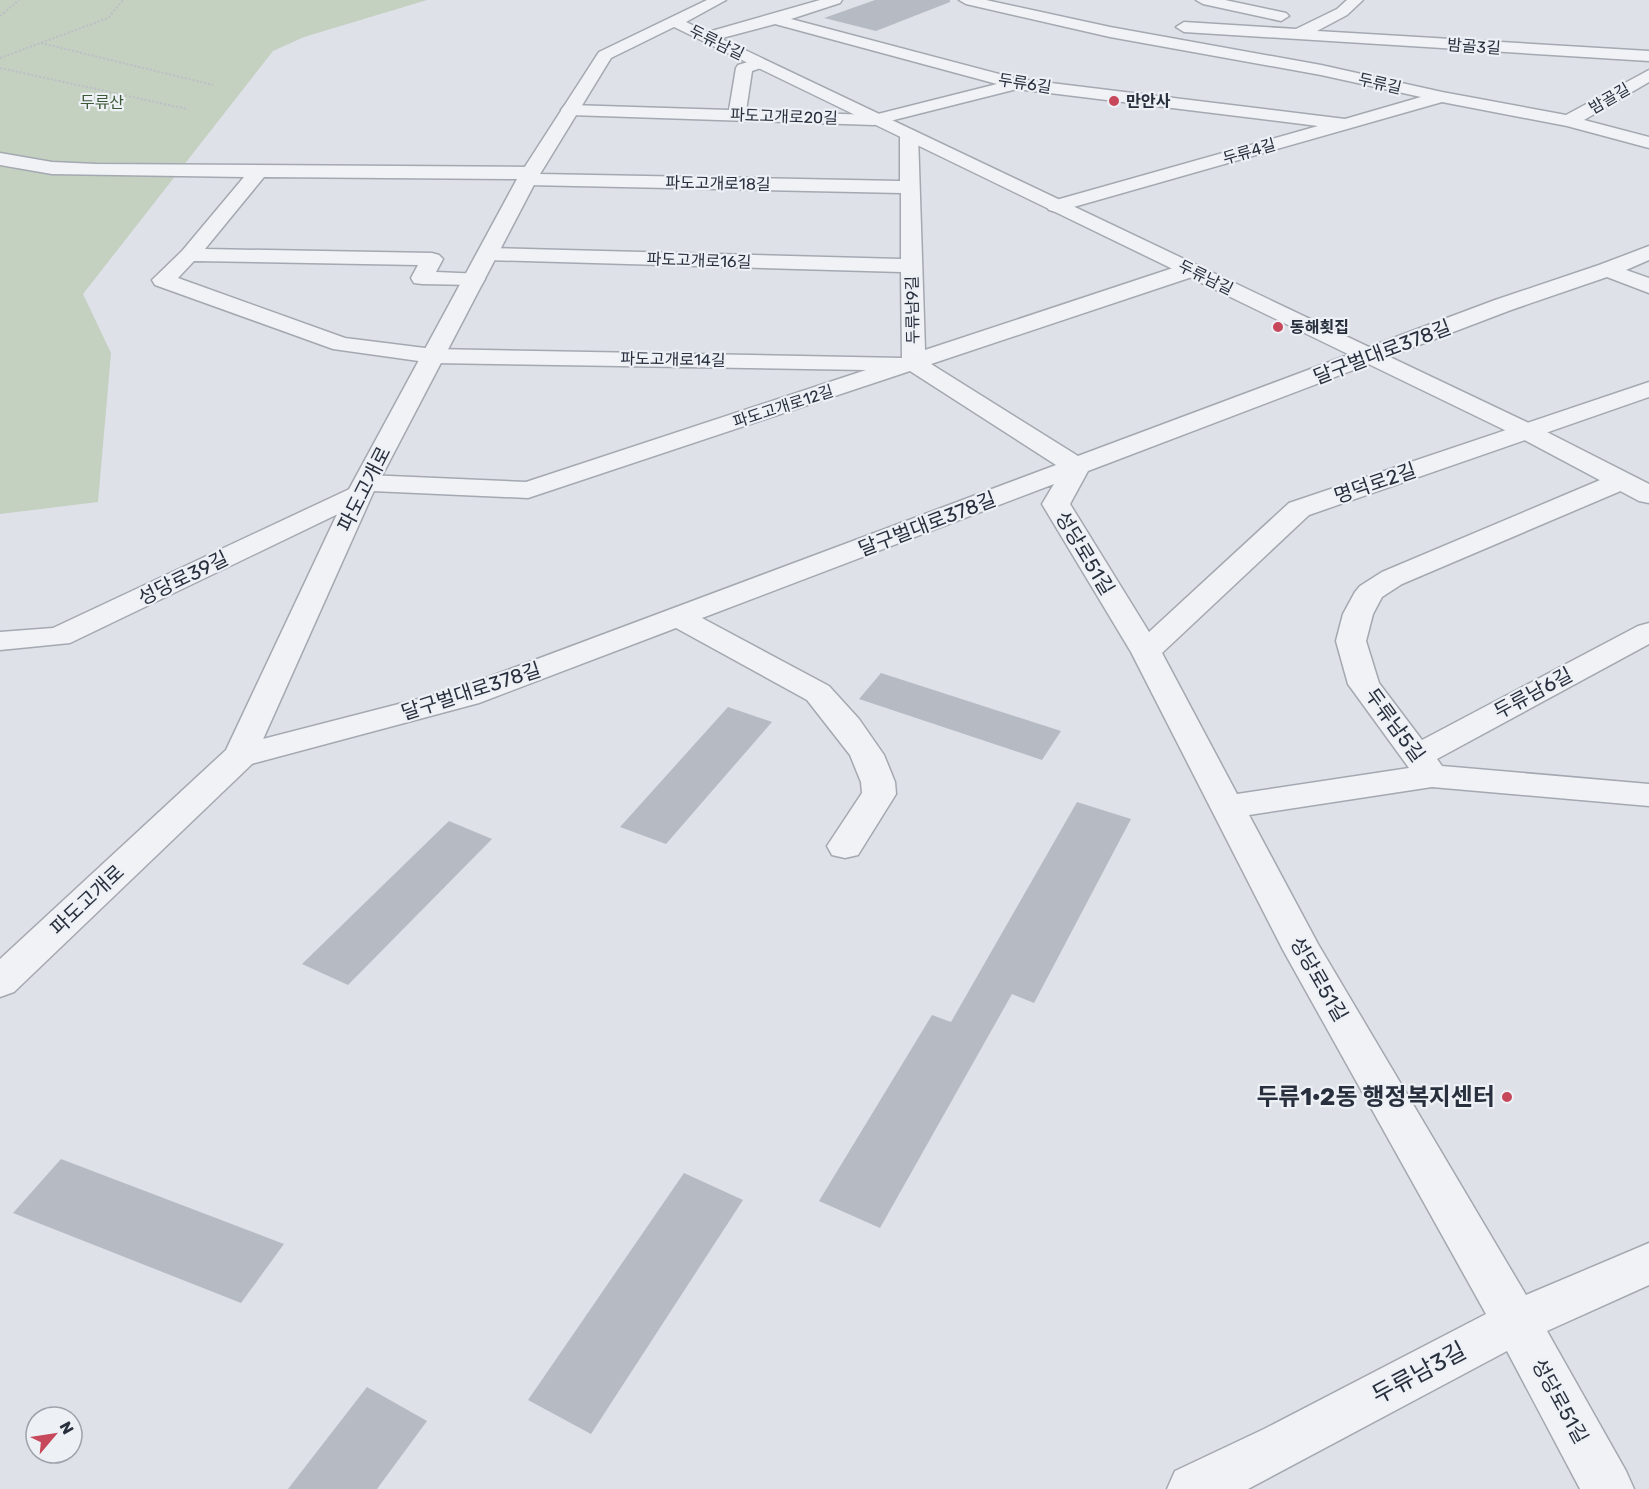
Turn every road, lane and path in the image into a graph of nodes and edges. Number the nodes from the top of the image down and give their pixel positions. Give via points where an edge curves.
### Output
1 (19, 0) edge
2 (123, 0) edge
3 (836, 0) edge
4 (966, 0) edge
5 (1048, 0) edge
6 (1203, 0) edge
7 (1356, 0) edge
8 (708, 1) edge
9 (1019, 12) junction
10 (0, 16) edge
11 (775, 19) junction
12 (673, 21) junction
13 (1319, 25) junction
14 (1110, 32) junction
15 (1298, 34) junction
16 (706, 38) junction
17 (41, 43) junction
18 (1649, 56) edge
19 (0, 58) edge
20 (1263, 59) junction
21 (760, 63) junction
22 (0, 68) edge
23 (1649, 75) edge
24 (1017, 84) junction
25 (213, 85) dead end
26 (1442, 97) junction
27 (188, 109) dead end
28 (570, 110) junction
29 (737, 114) junction
30 (874, 120) junction
31 (1569, 122) junction
32 (1344, 124) junction
33 (909, 135) junction
34 (1649, 143) edge
35 (0, 159) edge
36 (259, 171) junction
37 (528, 176) junction
38 (909, 187) junction
39 (1056, 206) junction
40 (1649, 252) edge
41 (487, 254) junction
42 (189, 255) junction
43 (911, 266) junction
44 (1190, 270) junction
45 (1607, 270) junction
46 (474, 279) junction
47 (1649, 286) edge
48 (433, 356) junction
49 (1371, 357) junction
50 (914, 363) junction
51 (1649, 389) edge
52 (1526, 431) junction
53 (1077, 467) junction
54 (1621, 481) junction
55 (363, 488) junction
56 (1649, 495) edge
57 (678, 617) junction
58 (1649, 632) edge
59 (0, 640) edge
60 (1146, 652) junction
61 (240, 756) junction
62 (1425, 766) junction
63 (1649, 795) edge
64 (1226, 807) junction
65 (845, 846) dead end
66 (1, 981) edge
67 (1649, 1263) edge
68 (1516, 1322) junction
69 (1192, 1489) edge
70 (1608, 1489) edge

1 - 10 path
2 - 17 path via 108,18
3 - 11 street
4 - 9 street, 두류길
5 - 9 street
6 - 13 street
7 - 13 street
8 - 12 street, 파도고개로
9 - 14 street, 두류길
11 - 16 street
11 - 24 street, 두류6길
12 - 16 street, 두류남길
12 - 28 street, 파도고개로 via 604,55
13 - 15 street
14 - 15 street, 두류길 via 1179,26
14 - 20 street, 두류길
15 - 18 street, 밤골3길
15 - 20 street
16 - 21 street, 두류남길
17 - 19 path
17 - 25 path
20 - 26 street, 두류길
21 - 29 street, 두류남길 via 744,68
21 - 30 street, 두류남길
22 - 27 path
23 - 31 street, 밤골길
24 - 30 street, 파도고개로20길
24 - 32 street, 두류6길
26 - 31 street, 두류길
26 - 32 street, 두류4길
28 - 29 street, 파도고개로20길
28 - 37 street, 파도고개로
29 - 30 street, 파도고개로20길
30 - 33 street, 두류남길
31 - 34 street, 두류길
32 - 39 street, 두류4길
33 - 38 street, 두류남9길
33 - 39 street, 두류남길
35 - 36 street, 파도고개로18길 via 52,168
36 - 37 street, 파도고개로18길
36 - 42 street
37 - 38 street, 파도고개로18길
37 - 41 street, 파도고개로
38 - 43 street, 두류남9길
39 - 44 street, 두류남길
40 - 45 street, 달구벌대로378길
41 - 43 street, 파도고개로16길
41 - 46 street, 파도고개로
42 - 46 street via 432,259 422,278
42 - 48 street, 파도고개로14길 via 163,280 341,344
43 - 50 street, 두류남9길
44 - 49 street, 두류남길
44 - 50 street, 파도고개로12길
45 - 47 street
45 - 49 street, 달구벌대로378길 via 1503,305
46 - 48 street, 파도고개로
48 - 50 street, 파도고개로14길
48 - 55 street, 파도고개로
49 - 52 street, 두류남길
49 - 53 street, 달구벌대로378길
50 - 53 street, 두류남9길
50 - 55 street, 파도고개로12길 via 528,490
51 - 52 street, 명덕로2길
52 - 54 street, 두류남길
52 - 60 street, 명덕로2길 via 1299,509
53 - 57 street, 달구벌대로378길
53 - 60 street, 성당로51길 via 1056,504
54 - 56 street, 두류남길
54 - 62 street, 두류남5길 via 1392,578 1370,592 1358,614 1351,641 1364,684
55 - 59 street, 성당로39길 via 59,637
55 - 61 street, 파도고개로
57 - 61 street, 달구벌대로378길 via 468,696
57 - 65 street via 818,693 836,712 877,772 880,786 879,794
58 - 62 street, 두류남6길
60 - 64 street, 성당로51길
61 - 66 street, 파도고개로
62 - 63 street, 두류남5길
62 - 64 street, 두류남6길
64 - 68 street, 성당로51길 via 1302,950
67 - 68 street, 두류남3길
68 - 69 street, 두류남3길 via 1282,1446
68 - 70 street, 성당로51길

